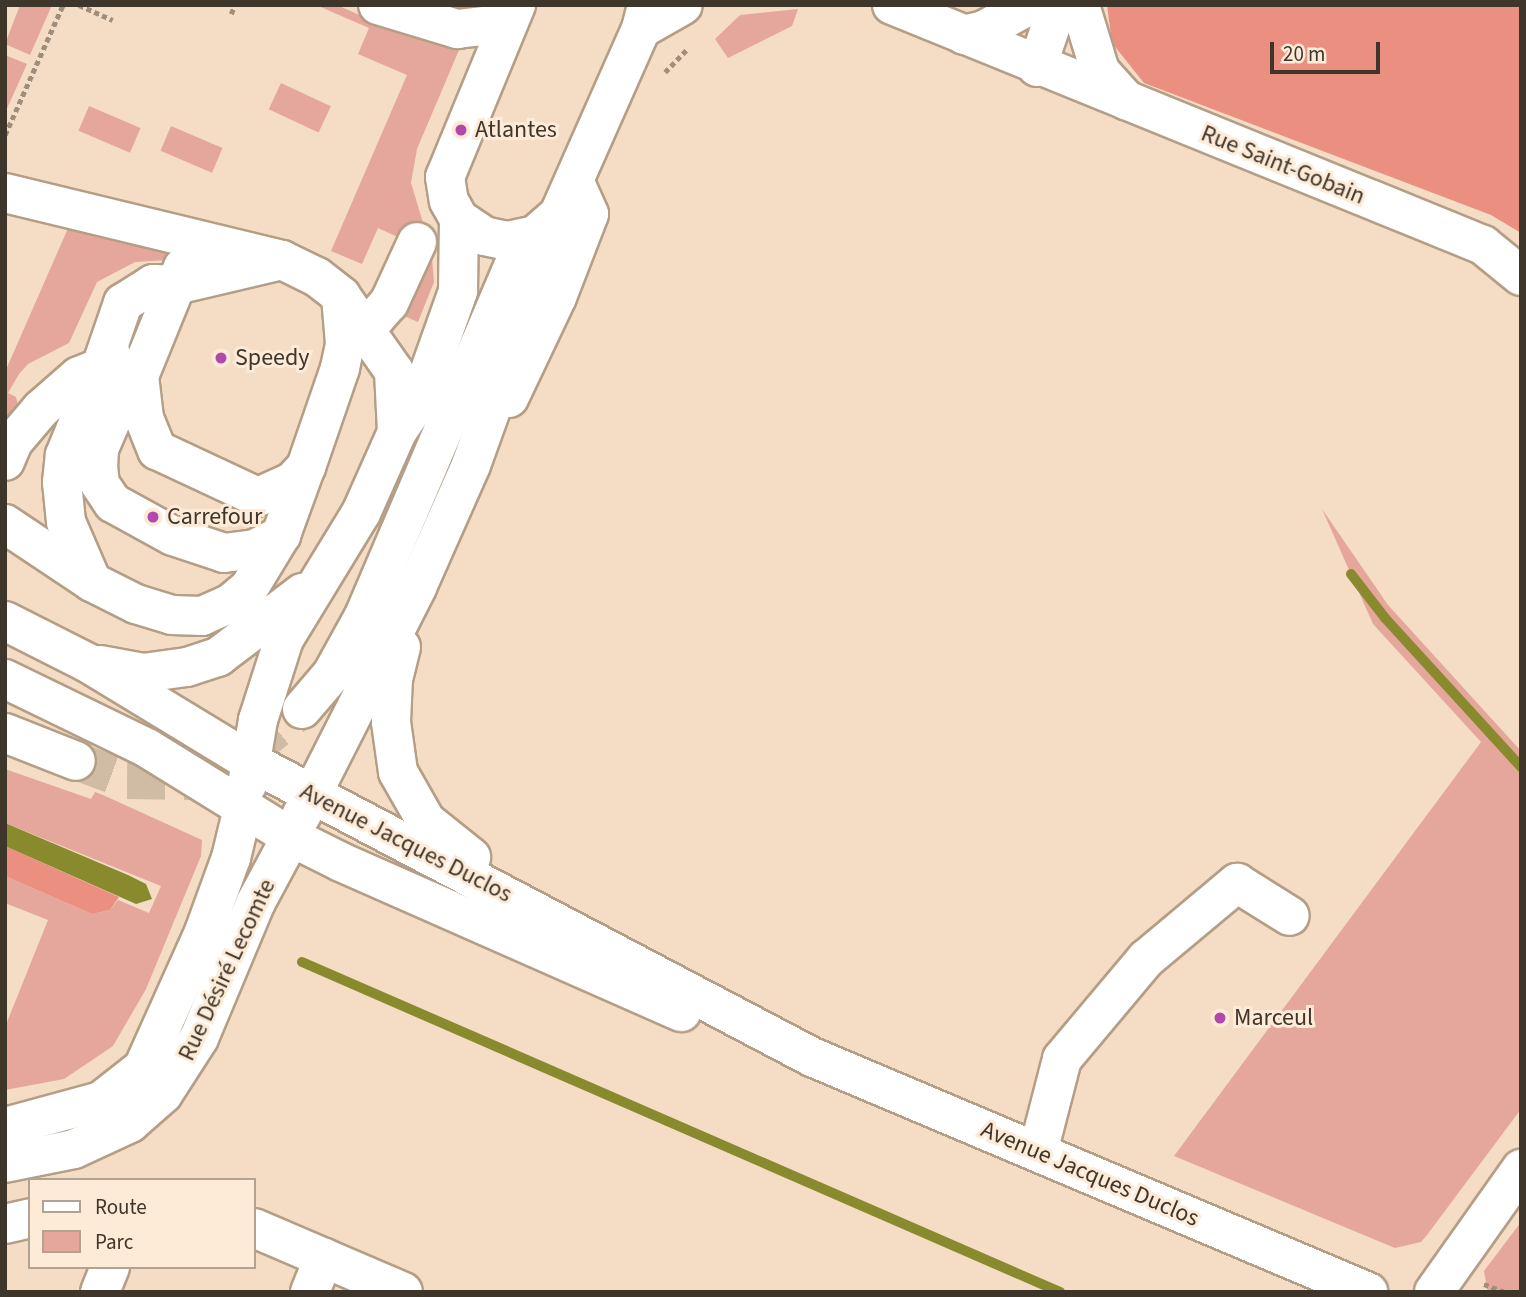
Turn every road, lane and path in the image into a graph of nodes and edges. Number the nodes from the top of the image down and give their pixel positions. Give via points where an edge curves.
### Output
1 (63, 5) edge
2 (79, 5) edge
3 (235, 5) edge
4 (378, 5) edge
5 (683, 5) edge
6 (892, 5) edge
7 (1030, 5) edge
8 (1058, 5) edge
9 (1080, 5) edge
10 (231, 14) dead end
11 (512, 14) edge
12 (644, 17) edge
13 (113, 20) dead end
14 (964, 35) junction
15 (1037, 67) junction
16 (1131, 105) junction
17 (5, 135) edge
18 (575, 182) junction
19 (5, 193) edge
20 (459, 219) junction
21 (535, 234) junction
22 (194, 239) junction
23 (417, 242) dead end
24 (282, 260) junction
25 (1521, 276) edge
26 (176, 285) junction
27 (341, 296) junction
28 (366, 329) junction
29 (105, 357) junction
30 (397, 432) junction
31 (5, 461) edge
32 (471, 465) junction
33 (306, 467) junction
34 (5, 524) edge
35 (281, 535) junction
36 (92, 582) junction
37 (315, 583) junction
38 (417, 587) junction
39 (5, 621) edge
40 (88, 663) junction
41 (5, 679) edge
42 (302, 709) tunnel mouth
43 (5, 733) edge
44 (76, 761) tunnel mouth
45 (251, 762) junction
46 (313, 795) junction
47 (243, 808) junction
48 (291, 837) junction
49 (1290, 916) dead end
50 (647, 968) junction
51 (812, 1057) junction
52 (5, 1127) edge
53 (1038, 1152) junction
54 (5, 1163) edge
55 (1521, 1169) edge
56 (28, 1219) edge
57 (5, 1224) edge
58 (256, 1229) edge
59 (109, 1269) edge
60 (317, 1275) edge
61 (1480, 1283) dead end
62 (100, 1292) edge
63 (403, 1292) edge
64 (1367, 1292) edge
65 (1434, 1292) edge
66 (1505, 1292) edge

1 - 17 path
2 - 13 path
3 - 10 path
4 - 11 main road via 457,29
5 - 12 main road
6 - 14 main road, Rue Saint-Gobain
7 - 14 main road
8 - 15 main road
9 - 16 main road via 1100,71 1110,88
11 - 20 main road via 446,164 445,186
12 - 18 main road
14 - 15 main road, Rue Saint-Gobain
15 - 16 main road, Rue Saint-Gobain
16 - 25 main road, Rue Saint-Gobain via 1483,246
18 - 21 main road via 559,214
18 - 32 main road via 589,214 524,370
19 - 22 main road
20 - 21 main road via 484,236
20 - 30 main road, Rue Désiré Lecomte via 458,291 420,398
21 - 32 main road via 521,326
21 - 42 main road via 364,616 332,674
22 - 24 main road
22 - 26 main road
23 - 28 main road via 389,303
24 - 26 main road
24 - 27 main road via 317,277
26 - 29 main road via 153,284 123,303
26 - 33 main road via 139,376 144,418 157,450 258,497 278,492
27 - 28 main road
27 - 33 main road via 345,344
28 - 30 main road via 394,371
29 - 31 main road via 41,410 13,442
29 - 35 main road via 118,405 99,449 97,466 100,484 113,503 173,536 224,553 255,549
29 - 36 main road via 65,455 62,482 66,522
30 - 37 main road, Rue Désiré Lecomte via 360,513
32 - 38 main road
33 - 35 main road
34 - 36 main road
35 - 36 main road via 249,588 231,603 202,616 172,615
37 - 40 main road via 218,657 143,673
37 - 45 main road, Rue Désiré Lecomte via 284,639 258,720
38 - 46 main road, Rue Désiré Lecomte
38 - 50 main road via 393,678 391,722 393,754 409,796 447,841
39 - 40 main road, Avenue Jacques Duclos
40 - 45 main road, Avenue Jacques Duclos
41 - 47 main road, Avenue Jacques Duclos via 146,748
43 - 44 main road
45 - 46 main road, Avenue Jacques Duclos
45 - 47 main road, Rue Désiré Lecomte
46 - 48 main road, Rue Désiré Lecomte
46 - 50 main road, Avenue Jacques Duclos
47 - 48 main road, Avenue Jacques Duclos
47 - 52 main road, Rue Désiré Lecomte via 231,858 204,932 143,1068 101,1101
48 - 51 main road, Avenue Jacques Duclos via 636,993 760,1042
48 - 54 main road, Rue Désiré Lecomte via 251,914 199,1038 163,1094 130,1123 74,1149
49 - 53 main road via 1237,883 1146,959 1062,1059
50 - 51 main road, Avenue Jacques Duclos
51 - 53 main road, Avenue Jacques Duclos
53 - 64 main road, Avenue Jacques Duclos
55 - 65 main road
56 - 57 main road
58 - 60 main road
59 - 62 main road
60 - 63 main road
61 - 66 path

